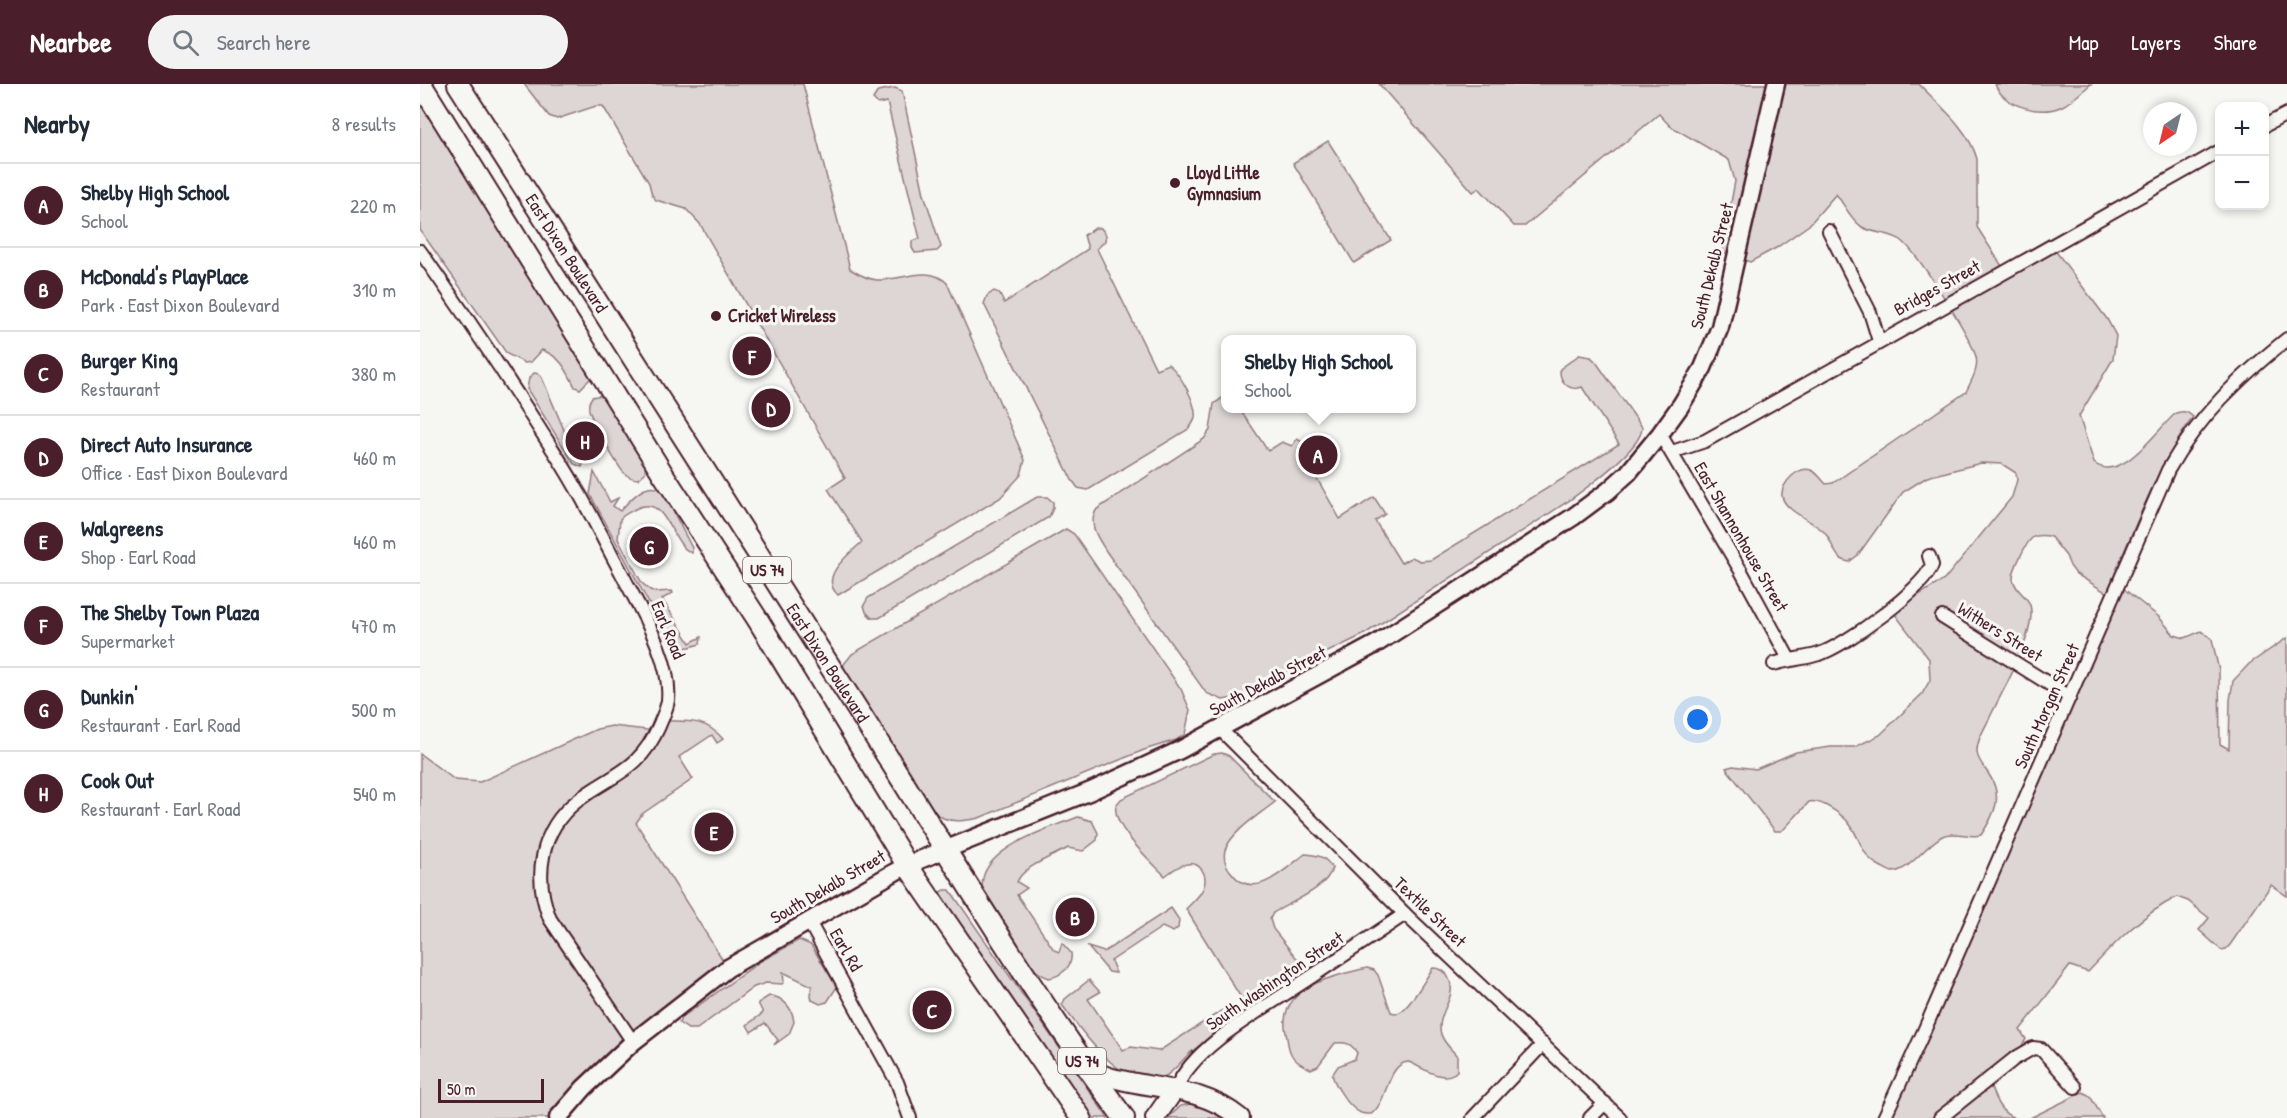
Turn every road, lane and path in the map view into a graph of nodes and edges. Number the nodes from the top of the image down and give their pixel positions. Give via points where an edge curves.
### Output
1 (421, 84) edge
2 (458, 84) edge
3 (1776, 84) edge
4 (2287, 114) edge
5 (2269, 124) edge
6 (2215, 155) edge
7 (1829, 231) dead end
8 (420, 251) edge
9 (2287, 339) edge
10 (1880, 341) junction
11 (1660, 434) junction
12 (1671, 452) junction
13 (1929, 556) dead end
14 (1942, 617) dead end
15 (1789, 659) junction
16 (1774, 664) dead end
17 (2070, 697) junction
18 (1220, 729) junction
19 (944, 849) junction
20 (907, 865) junction
21 (1405, 914) junction
22 (808, 920) junction
23 (633, 1042) junction
24 (1543, 1044) junction
25 (1086, 1067) junction
26 (2075, 1087) dead end
27 (1176, 1089) junction
28 (1605, 1103) junction
29 (558, 1118) edge
30 (910, 1118) edge
31 (1082, 1118) edge
32 (1124, 1118) edge
33 (1155, 1118) edge
34 (1240, 1118) edge
35 (1473, 1118) edge
36 (1590, 1118) edge
37 (1620, 1118) edge
38 (1884, 1118) edge
39 (1940, 1118) edge

1 - 20 highway, East Dixon Boulevard / US 74
2 - 19 highway, East Dixon Boulevard / US 74
3 - 11 main road, South Dekalb Street via 1720,327 1703,368
4 - 5 street
6 - 10 street, Bridges Street
7 - 10 street
8 - 23 street, Earl Road via 505,373 575,484 647,623 666,670 668,704 644,753 564,814 544,846 541,862 540,885 550,919
9 - 17 street, South Morgan Street via 2221,397 2178,452
10 - 12 street, Bridges Street via 1705,441
11 - 12 street, East Shannonhouse Street
11 - 18 main road, South Dekalb Street via 1628,472 1573,517 1376,644
12 - 15 street, East Shannonhouse Street
13 - 15 street via 1932,565 1925,578 1879,618 1841,645 1820,654
14 - 17 street, Withers Street
15 - 16 street
17 - 38 street, South Morgan Street
18 - 19 main road, South Dekalb Street via 1090,791
18 - 21 street, Textile Street
19 - 20 main road, South Dekalb Street
19 - 25 highway, East Dixon Boulevard / US 74
20 - 22 main road, South Dekalb Street
20 - 31 highway, East Dixon Boulevard / US 74
21 - 24 street, Textile Street
21 - 27 street, South Washington Street via 1247,1019 1200,1055 1182,1074
22 - 23 main road, South Dekalb Street via 728,968
22 - 30 street, Earl Rd via 897,1082
23 - 29 main road, South Dekalb Street
24 - 28 street, Textile Street
24 - 35 street
25 - 27 main road via 1117,1079
25 - 32 highway, East Dixon Boulevard / US 74
26 - 39 street via 2041,1049 2033,1048
27 - 33 main road
27 - 34 main road via 1211,1100
28 - 36 street
28 - 37 street, Textile Street

